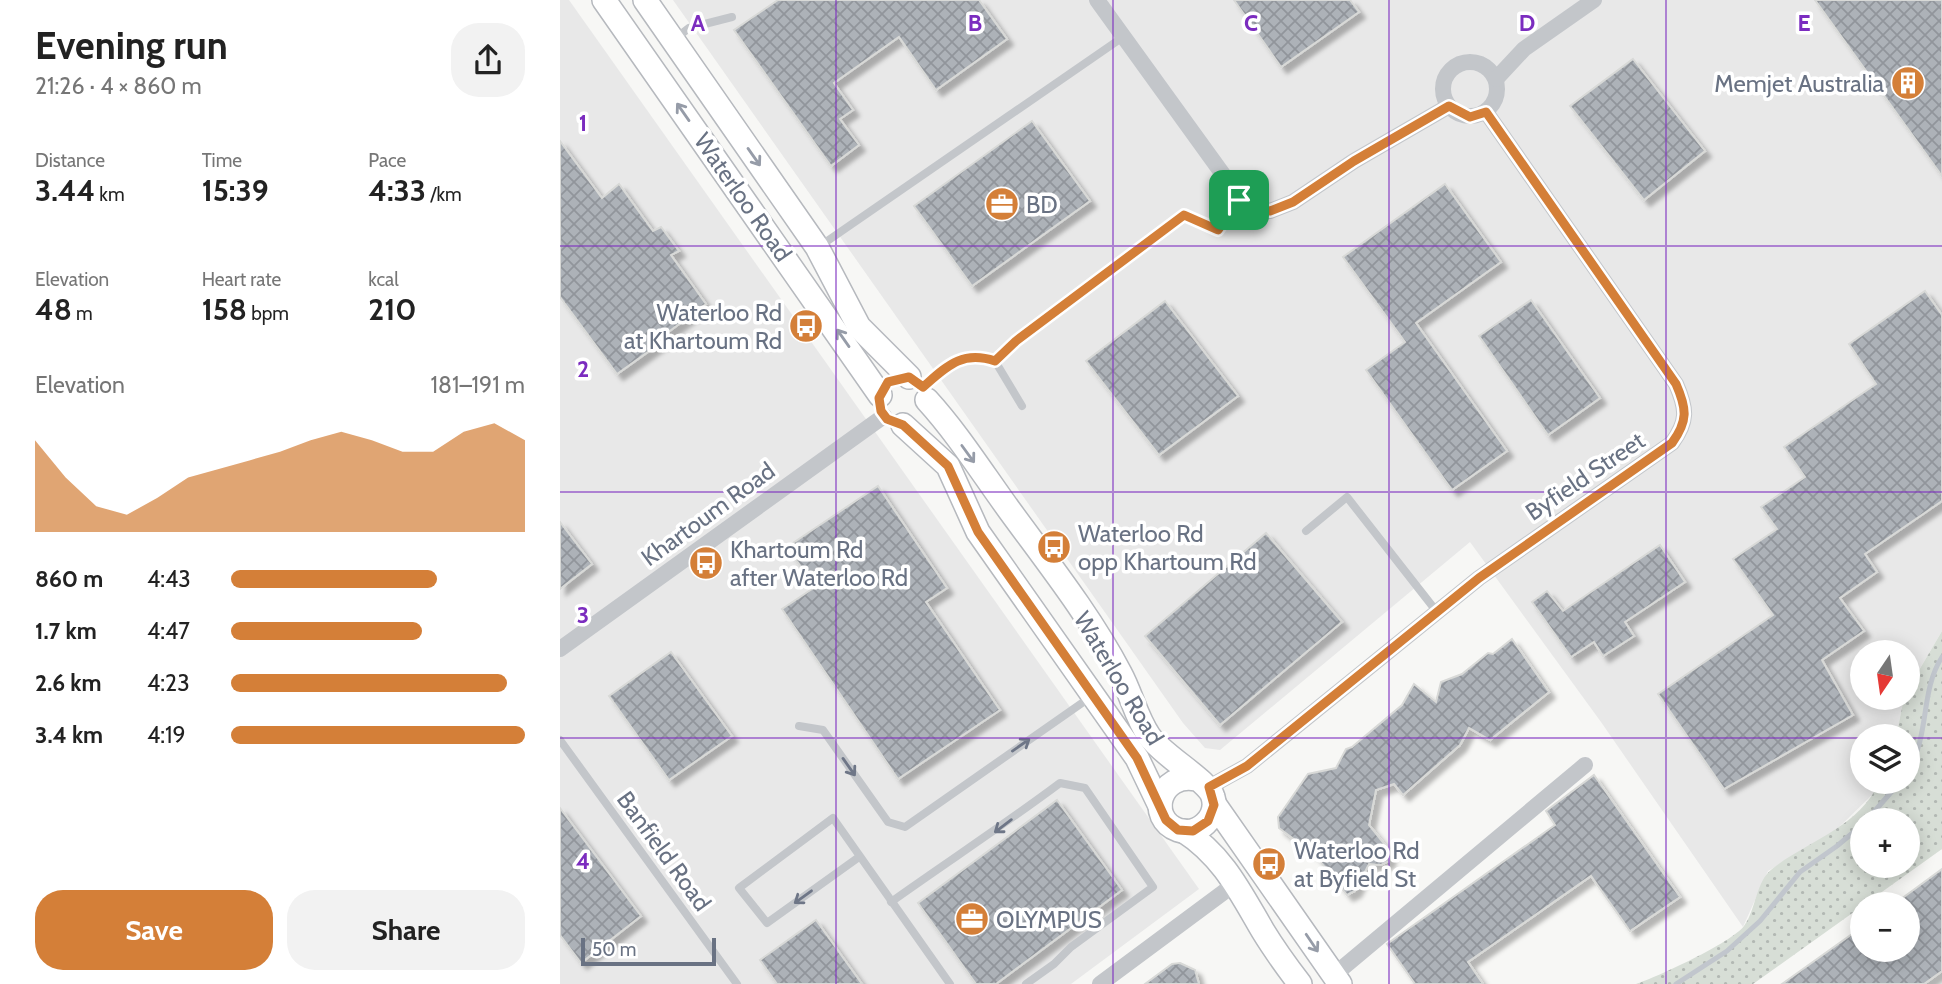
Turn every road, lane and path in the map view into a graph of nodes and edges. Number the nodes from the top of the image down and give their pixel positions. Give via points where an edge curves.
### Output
1 (604, 0) edge
2 (645, 0) edge
3 (1097, 0) edge
4 (1594, 0) edge
5 (1575, 5) edge
6 (732, 17) dead end
7 (1123, 37) junction
8 (673, 40) junction
9 (1496, 79) junction
10 (1449, 106) junction
11 (1486, 112) junction
12 (1239, 200) junction
13 (817, 247) junction
14 (995, 361) junction
15 (919, 388) junction
16 (1022, 406) dead end
17 (889, 412) junction
18 (1306, 531) dead end
19 (1437, 612) junction
20 (560, 649) edge
21 (1092, 695) junction
22 (799, 726) dead end
23 (560, 740) edge
24 (1585, 765) dead end
25 (1207, 790) junction
26 (1160, 806) junction
27 (1184, 831) junction
28 (859, 858) junction
29 (1236, 883) junction
30 (891, 902) junction
31 (1337, 980) edge
32 (737, 984) edge
33 (950, 984) edge
34 (1026, 984) edge
35 (1100, 984) edge
36 (1300, 984) edge

17 -> 1 street, Waterloo Road
2 - 8 street, Waterloo Road
3 - 7 street
4 - 5 street
5 - 9 street
6 - 8 lane via 690,28
7 - 12 street
7 - 13 lane
8 -> 13 street, Waterloo Road
9 - 10 street via 1483,66 1457,66 1443,89
9 - 11 street via 1496,97
10 - 11 street via 1470,117
10 - 12 street via 1293,202 1270,211 1248,209
11 - 19 street, Byfield Street via 1676,384 1686,408 1684,426 1672,443 1529,541
12 - 14 lane via 1218,230 1184,215
13 - 15 street, Waterloo Road via 859,327
14 - 15 lane via 978,355 957,360
14 - 16 lane
15 - 17 street via 888,382
15 - 17 street via 926,409 918,420
15 -> 25 street, Waterloo Road via 1102,644 1121,674 1147,734
17 - 20 street, Khartoum Road
17 - 21 street, Waterloo Road via 948,466 978,532
18 - 19 lane via 1347,497
19 - 25 street, Byfield Street via 1247,766
22 -> 21 lane via 822,730 888,821 905,827
21 - 26 street, Waterloo Road via 1137,758
23 - 32 lane, Banfield Road
24 - 31 street
25 - 26 street via 1188,777 1171,782
25 - 27 street via 1213,814 1201,827
25 -> 31 street, Waterloo Road
26 - 27 street via 1166,820
27 - 29 street via 1213,853
28 -> 28 lane via 767,923 739,888 832,818
28 - 30 lane
29 - 35 street
29 - 36 street
30 - 33 lane
34 -> 30 lane via 1153,887 1085,788 1060,783 974,848

